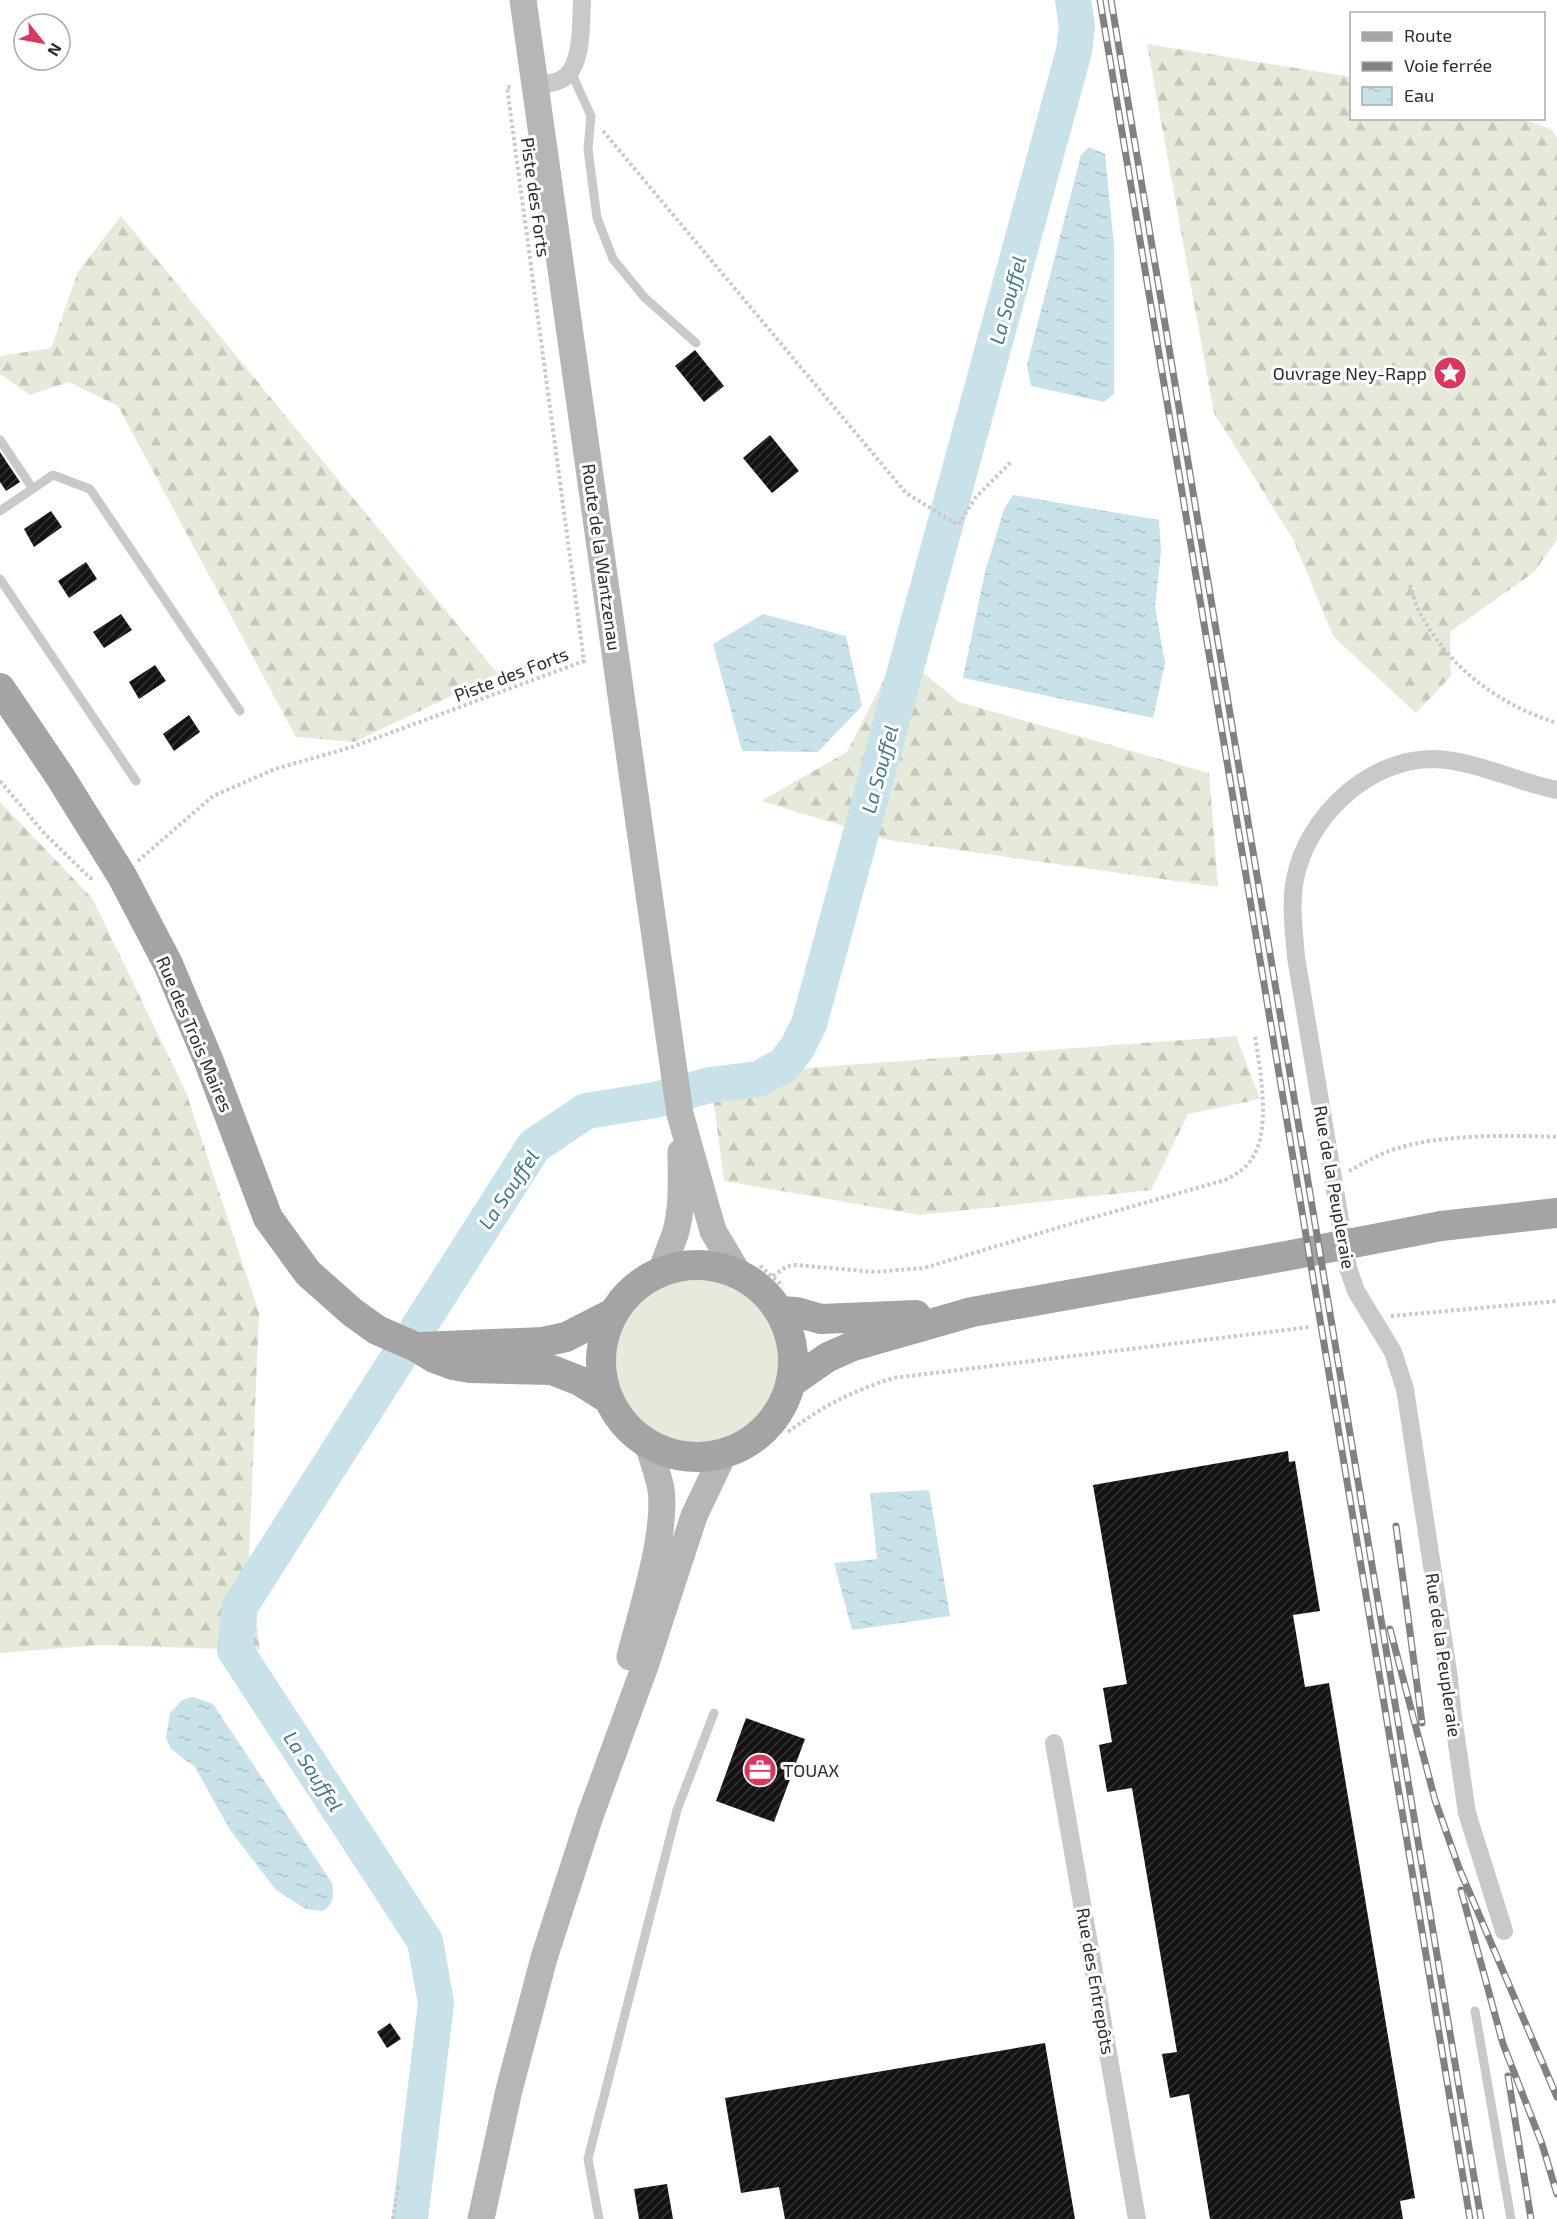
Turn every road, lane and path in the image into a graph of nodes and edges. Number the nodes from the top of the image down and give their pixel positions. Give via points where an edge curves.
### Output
1 (523, 0) edge
2 (582, 0) edge
3 (571, 72) junction
4 (535, 85) junction
5 (591, 116) junction
6 (696, 343) dead end
7 (0, 440) edge
8 (1012, 461) dead end
9 (33, 489) junction
10 (0, 511) edge
11 (0, 579) edge
12 (1410, 585) dead end
13 (0, 688) edge
14 (240, 711) dead end
15 (1557, 723) edge
16 (0, 781) edge
17 (136, 781) dead end
18 (1552, 789) edge
19 (122, 876) junction
20 (1255, 1036) dead end
21 (680, 1114) junction
22 (1557, 1137) edge
23 (1332, 1180) junction
24 (1557, 1213) edge
25 (746, 1268) junction
26 (662, 1271) junction
27 (772, 1276) junction
28 (783, 1300) junction
29 (1557, 1300) edge
30 (972, 1312) junction
31 (613, 1313) junction
32 (1372, 1318) junction
33 (1310, 1327) dead end
34 (416, 1347) junction
35 (792, 1382) junction
36 (607, 1398) junction
37 (788, 1432) dead end
38 (648, 1445) junction
39 (723, 1455) junction
40 (714, 1713) dead end
41 (1054, 1743) dead end
42 (590, 1816) junction
43 (1504, 1931) dead end
44 (1475, 2010) dead end
45 (496, 2152) junction
46 (398, 2186) dead end
47 (393, 2219) edge
48 (481, 2219) edge
49 (496, 2219) edge
50 (599, 2219) edge
51 (1137, 2219) edge
52 (1511, 2219) edge

1 - 4 main road, Route de la Wantzenau
2 - 3 street via 576,63
3 - 4 street via 556,82
3 - 5 lane
4 - 19 path, Piste des Forts via 507,87 584,661 352,747 275,769 213,796
4 - 21 main road, Route de la Wantzenau
5 - 6 lane via 588,149 597,218 613,259 645,298
5 - 8 path via 906,493 958,525 976,497
7 - 9 lane
9 - 10 lane
9 - 14 lane via 53,475 90,489
11 - 17 lane
12 - 15 path via 1422,618 1436,639 1477,683 1522,710
13 - 19 main road, Rue des Trois Maires
16 - 19 path via 90,878
18 - 23 street, Rue de la Peupleraie via 1457,762 1410,762 1357,784 1336,802 1302,853 1292,907 1296,957
19 - 34 main road, Rue des Trois Maires via 172,975 208,1059 268,1218 308,1273 352,1312 377,1330
20 - 27 path via 1261,1082 1259,1144 1239,1173 1225,1180 924,1268 875,1272 796,1265
21 - 25 main road, Route de la Wantzenau via 713,1231
21 - 26 main road, Route de la Wantzenau via 680,1206 676,1232
22 - 23 path via 1471,1137 1426,1143 1395,1149
23 - 32 street, Rue de la Peupleraie via 1350,1277
24 - 30 main road via 1452,1225
25 - 26 main road via 687,1265
25 - 27 path
25 - 28 main road via 762,1289
26 - 31 main road via 643,1281
27 - 28 path
28 - 30 main road via 796,1312 820,1319
28 - 35 main road via 794,1358
29 - 32 path
30 - 35 main road via 853,1346 828,1357
31 - 34 main road, Rue des Trois Maires via 566,1337 543,1342
31 - 36 main road via 601,1355
32 - 43 street, Rue de la Peupleraie via 1393,1352 1405,1389 1467,1813
33 - 37 path via 894,1378 852,1392 811,1414
34 - 36 main road, Rue des Trois Maires via 434,1358 470,1368 552,1370
35 - 39 main road via 785,1402 767,1428 742,1447
36 - 38 main road via 624,1425
38 - 39 main road via 684,1457
38 - 42 main road via 661,1491 659,1532
39 - 42 main road via 694,1516
40 - 50 lane via 677,1810 588,2159
41 - 51 street, Rue des Entrepôts
42 - 45 main road via 538,1979
44 - 52 lane
45 - 48 main road
45 - 49 main road
46 - 47 path

